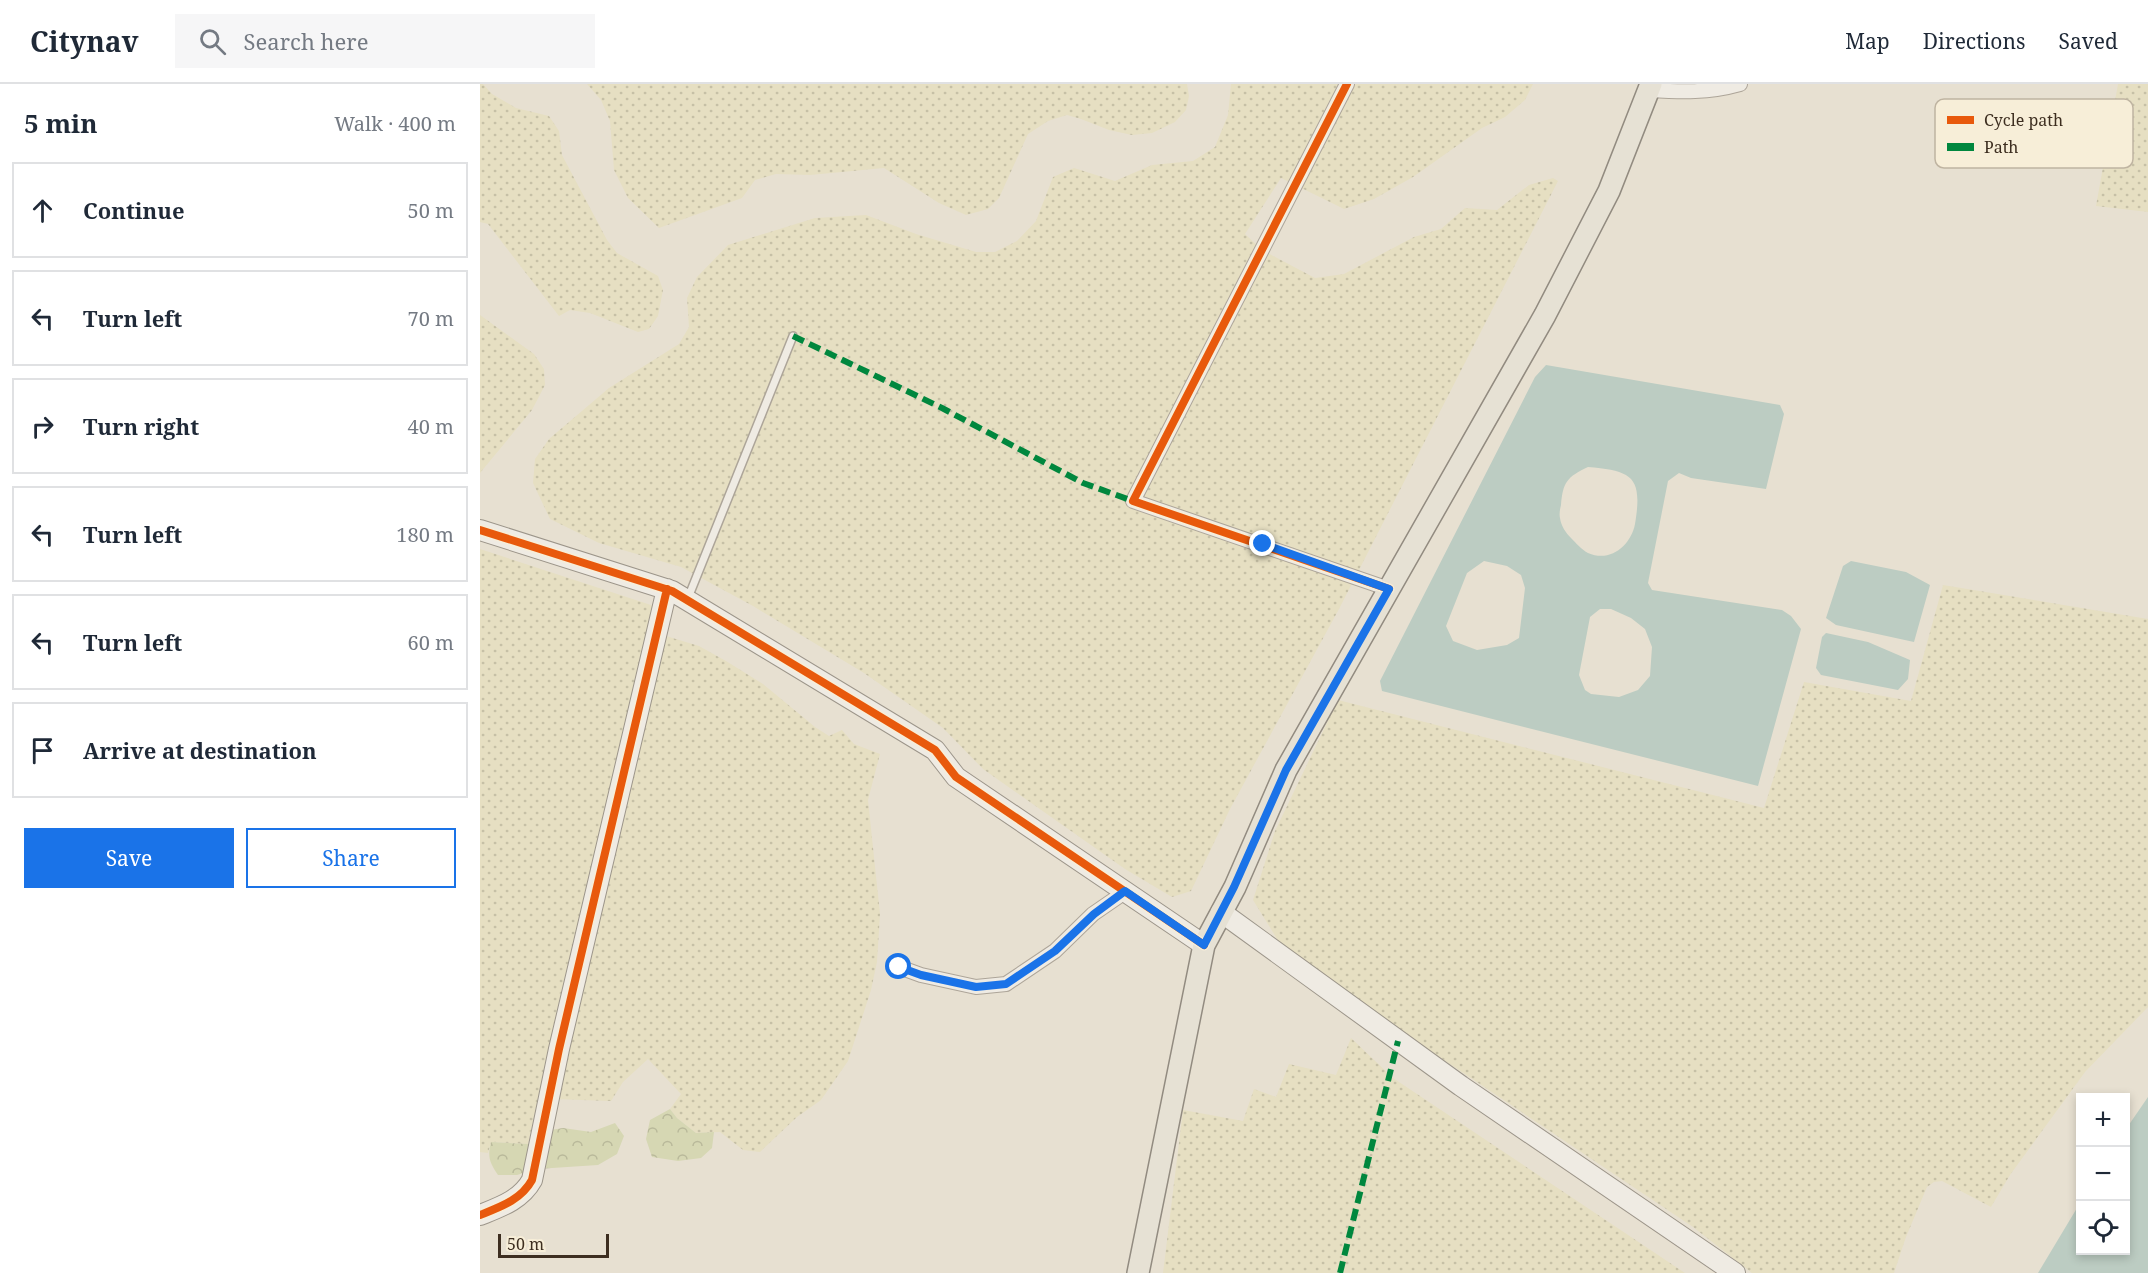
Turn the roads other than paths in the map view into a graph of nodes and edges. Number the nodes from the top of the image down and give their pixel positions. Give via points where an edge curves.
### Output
1 (1347, 84) edge
2 (1740, 84) edge
3 (1650, 87) edge
4 (793, 336) dead end
5 (480, 530) edge
6 (1389, 589) junction
7 (667, 590) junction
8 (687, 600) junction
9 (1125, 891) junction
10 (1221, 912) junction
11 (1204, 945) junction
12 (899, 967) dead end
13 (480, 1215) edge
14 (1138, 1273) edge
15 (1735, 1273) edge

1 - 6 street via 1133,501
2 - 3 street via 1715,91 1680,92
3 - 6 main road via 1610,192 1545,315
4 - 8 lane
5 - 7 street
6 - 10 main road via 1286,770
7 - 8 street
7 - 13 street via 532,1180 514,1200
8 - 9 street via 935,750 956,777
9 - 11 street
9 - 12 street via 1055,951 1006,984 976,987
10 - 11 main road
10 - 15 street via 1461,1086
11 - 14 main road

